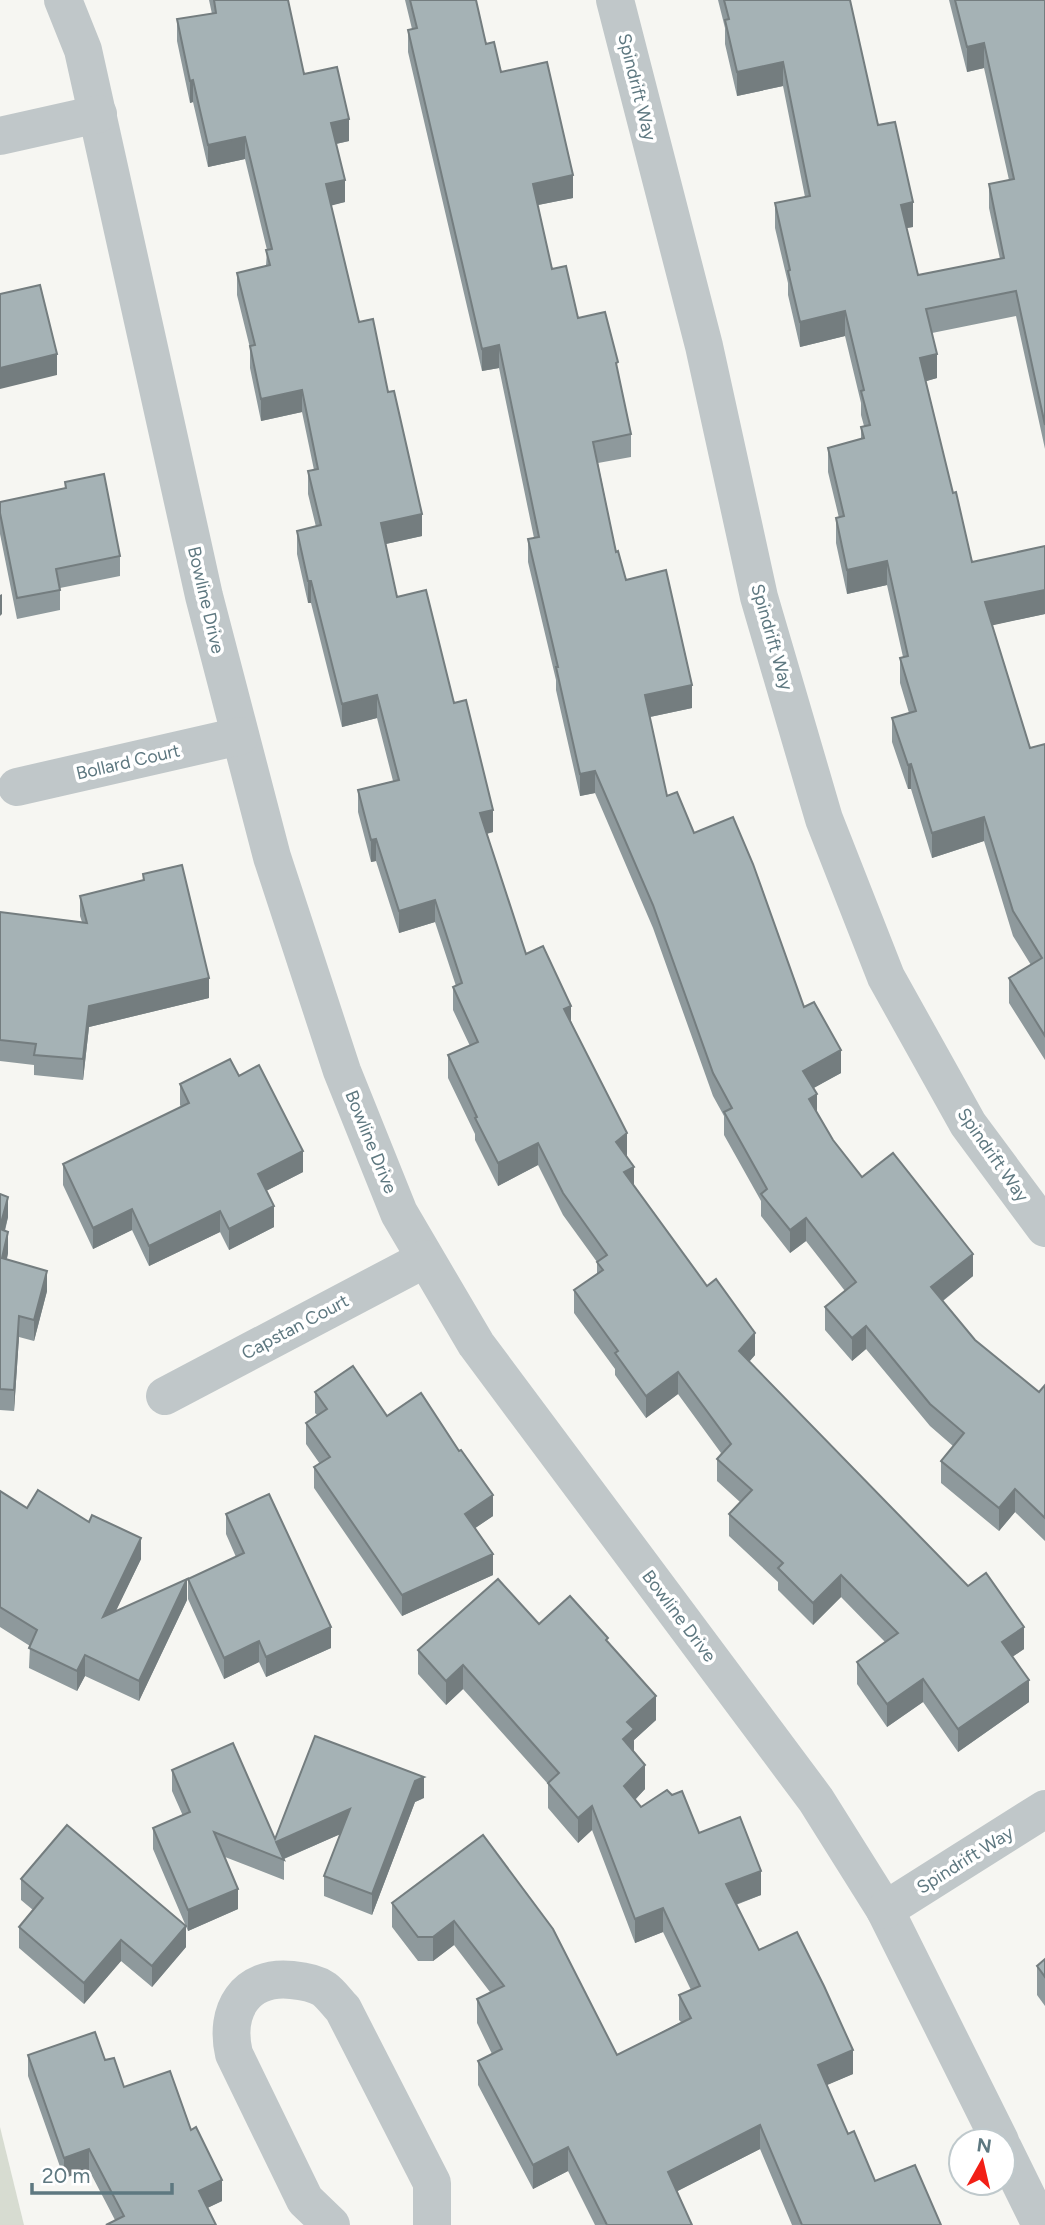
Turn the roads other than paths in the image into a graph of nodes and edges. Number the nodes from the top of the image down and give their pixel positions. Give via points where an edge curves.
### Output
1 (64, 0) edge
2 (615, 0) edge
3 (97, 114) junction
4 (0, 136) edge
5 (240, 736) junction
6 (16, 787) dead end
7 (1045, 1228) edge
8 (425, 1259) junction
9 (165, 1396) dead end
10 (1045, 1809) edge
11 (885, 1910) junction
12 (993, 2127) edge
13 (1017, 2176) edge
14 (331, 2225) edge
15 (432, 2225) edge
16 (1041, 2225) edge

1 - 3 street, Bowline Drive via 83,50
2 - 7 street, Spindrift Way via 704,346 759,597 824,819 886,977 968,1124
3 - 4 street
3 - 5 street, Bowline Drive via 204,596
5 - 6 street, Bollard Court
5 - 8 street, Bowline Drive via 272,857 342,1071 399,1213
8 - 9 street, Capstan Court
8 - 11 street, Bowline Drive via 476,1345 816,1800
10 - 11 street, Spindrift Way
11 - 12 street, Bowline Drive
13 - 16 street
14 - 15 street via 305,2200 234,2054 232,2016 242,1997 260,1983 305,1981 323,1988 343,2009 432,2183

